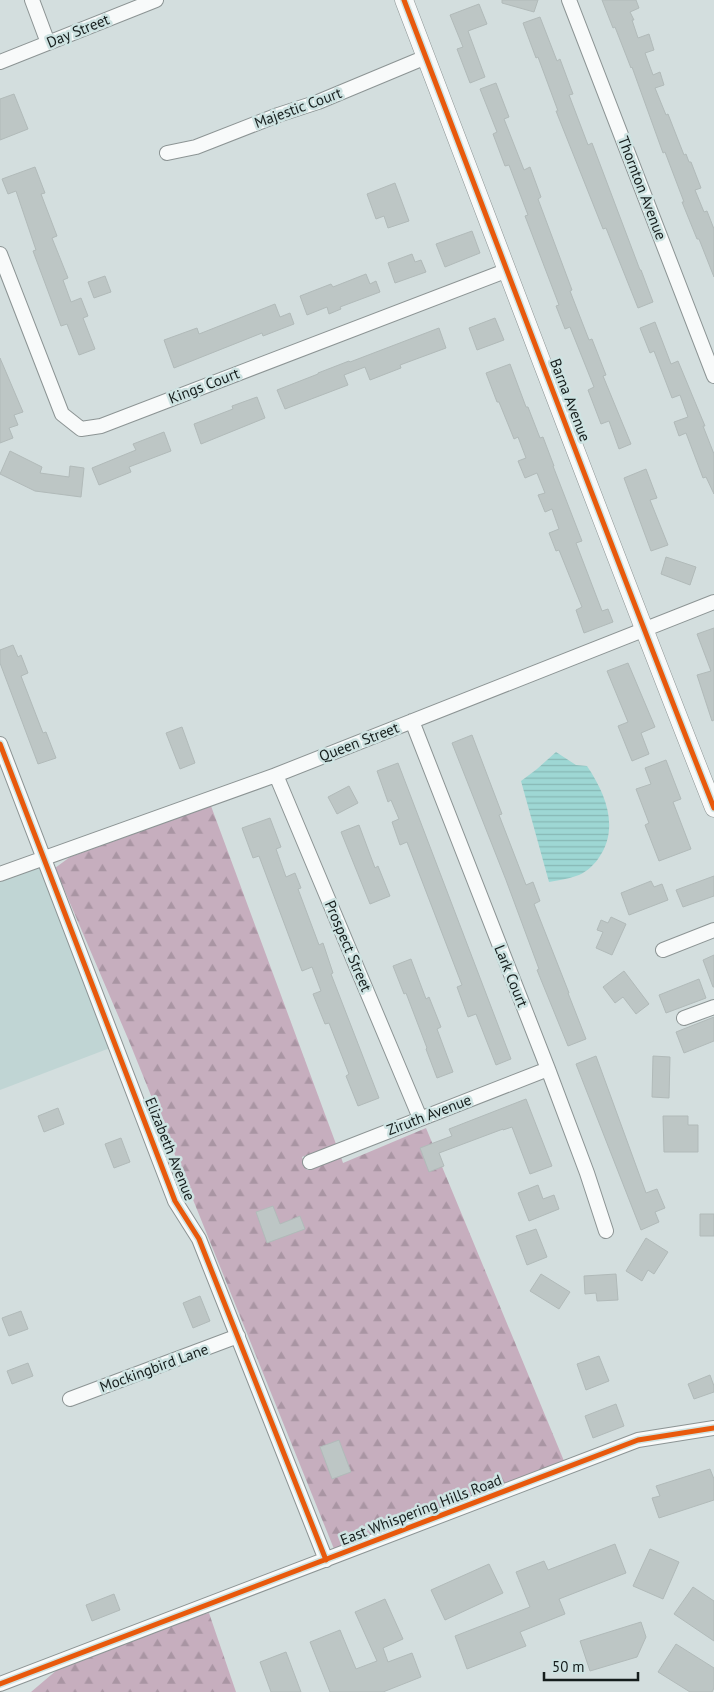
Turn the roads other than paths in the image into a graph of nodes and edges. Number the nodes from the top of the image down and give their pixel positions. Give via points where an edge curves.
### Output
1 (32, 0) edge
2 (156, 0) edge
3 (404, 0) edge
4 (569, 0) edge
5 (48, 43) junction
6 (426, 57) junction
7 (0, 62) edge
8 (167, 153) dead end
9 (0, 254) edge
10 (508, 270) junction
11 (714, 376) edge
12 (714, 602) edge
13 (644, 629) junction
14 (412, 721) junction
15 (0, 744) edge
16 (276, 774) junction
17 (714, 808) edge
18 (44, 858) junction
19 (0, 874) edge
20 (714, 930) edge
21 (662, 950) dead end
22 (714, 1007) edge
23 (684, 1018) dead end
24 (548, 1069) junction
25 (420, 1118) junction
26 (310, 1162) dead end
27 (606, 1231) dead end
28 (238, 1336) junction
29 (70, 1399) dead end
30 (714, 1428) edge
31 (326, 1560) junction
32 (0, 1684) edge

1 - 5 street
2 - 5 street, Day Street
3 - 6 street, Barna Avenue
4 - 11 street, Thornton Avenue
5 - 7 street, Day Street
6 - 8 street, Majestic Court via 318,102 196,147
6 - 10 street, Barna Avenue
9 - 10 street, Kings Court via 62,414 81,429 101,426
10 - 13 street, Barna Avenue
12 - 13 street, Queen Street
13 - 14 street, Queen Street
13 - 17 street, Barna Avenue
14 - 16 street, Queen Street
14 - 24 street, Lark Court
15 - 18 street, Elizabeth Avenue
16 - 18 street, Queen Street
16 - 25 street, Prospect Street
18 - 19 street, Queen Street
18 - 28 street, Elizabeth Avenue via 175,1201 199,1239
20 - 21 street
22 - 23 street
24 - 25 street, Ziruth Avenue
24 - 27 street, Lark Court
25 - 26 street, Ziruth Avenue
28 - 29 street, Mockingbird Lane
28 - 31 street, Elizabeth Avenue
30 - 31 street, East Whispering Hills Road via 638,1440
31 - 32 street, East Whispering Hills Road

